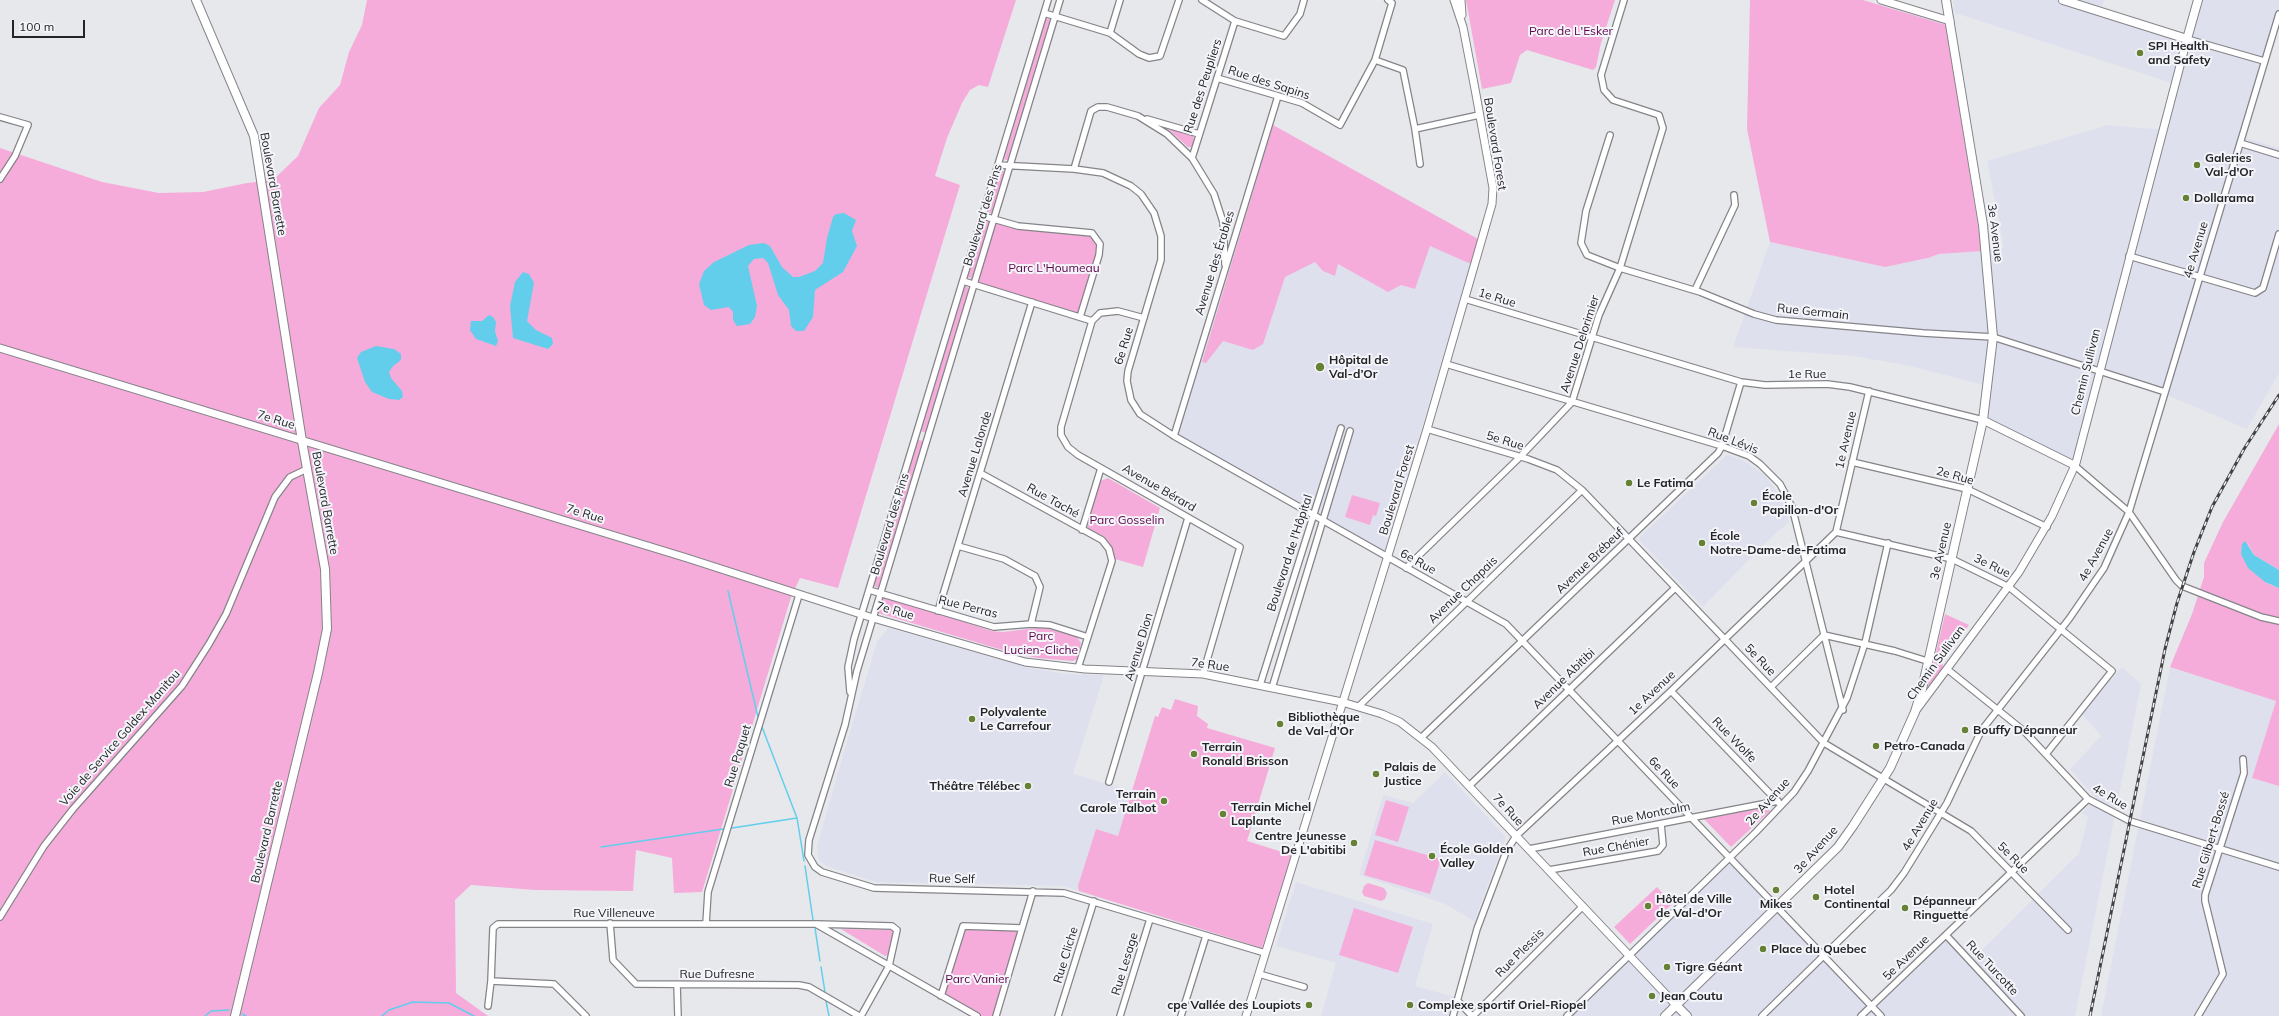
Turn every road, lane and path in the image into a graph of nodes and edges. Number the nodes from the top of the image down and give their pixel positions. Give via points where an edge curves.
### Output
1 (196, 0) edge
2 (1048, 0) edge
3 (1060, 0) edge
4 (1120, 0) edge
5 (1179, 0) edge
6 (1202, 0) edge
7 (1304, 0) edge
8 (1388, 0) edge
9 (1454, 0) edge
10 (1461, 0) edge
11 (1624, 0) edge
12 (1881, 0) edge
13 (1946, 0) edge
14 (2063, 0) edge
15 (2198, 0) edge
16 (1044, 13) junction
17 (2279, 14) edge
18 (1055, 16) junction
19 (1235, 21) junction
20 (1950, 21) junction
21 (1463, 27) junction
22 (1110, 33) junction
23 (2188, 38) junction
24 (1375, 60) junction
25 (2264, 61) junction
26 (1217, 78) junction
27 (1278, 96) junction
28 (1479, 115) junction
29 (1138, 116) junction
30 (0, 117) edge
31 (1415, 129) junction
32 (1199, 134) junction
33 (1610, 135) dead end
34 (2240, 143) junction
35 (2279, 155) edge
36 (1192, 158) junction
37 (1420, 164) dead end
38 (998, 165) junction
39 (1008, 167) junction
40 (1074, 169) junction
41 (0, 179) edge
42 (1734, 196) dead end
43 (982, 216) junction
44 (993, 219) junction
45 (2279, 234) edge
46 (2129, 256) junction
47 (1620, 268) junction
48 (1225, 269) junction
49 (2199, 277) junction
50 (963, 281) junction
51 (973, 284) junction
52 (1695, 290) junction
53 (1465, 300) junction
54 (1032, 302) junction
55 (1080, 317) junction
56 (1144, 318) junction
57 (1092, 321) junction
58 (1592, 337) junction
59 (1993, 337) junction
60 (0, 348) edge
61 (1446, 364) junction
62 (2099, 372) junction
63 (1741, 382) junction
64 (1869, 391) junction
65 (2165, 392) junction
66 (1572, 402) junction
67 (1983, 420) junction
68 (1341, 428) dead end
69 (1427, 429) junction
70 (1350, 431) dead end
71 (916, 434) junction
72 (1174, 436) junction
73 (928, 437) junction
74 (302, 440) junction
75 (1722, 446) junction
76 (1520, 457) junction
77 (1852, 462) junction
78 (2074, 465) junction
79 (1101, 468) junction
80 (307, 469) junction
81 (980, 473) junction
82 (1967, 489) junction
83 (1582, 490) junction
84 (2129, 512) junction
85 (1313, 514) junction
86 (1188, 518) junction
87 (1323, 520) junction
88 (2046, 527) junction
89 (1082, 530) junction
90 (1836, 532) junction
91 (1628, 539) junction
92 (1888, 544) junction
93 (958, 546) junction
94 (1387, 557) junction
95 (1952, 559) junction
96 (1805, 562) junction
97 (1406, 568) junction
98 (2009, 587) junction
99 (1675, 588) junction
100 (869, 590) junction
101 (881, 593) junction
102 (799, 595) junction
103 (1467, 601) junction
104 (938, 611) junction
105 (861, 614) junction
106 (873, 618) junction
107 (2279, 620) edge
108 (1031, 624) junction
109 (2061, 628) junction
110 (1824, 635) junction
111 (1088, 637) junction
112 (1724, 639) junction
113 (1523, 641) junction
114 (1865, 643) junction
115 (1927, 661) junction
116 (1078, 668) junction
117 (1947, 668) junction
118 (1144, 670) junction
119 (1203, 674) junction
120 (1260, 685) junction
121 (1771, 687) junction
122 (1272, 688) junction
123 (1569, 690) junction
124 (1671, 691) junction
125 (851, 695) junction
126 (1342, 702) junction
127 (1359, 706) junction
128 (1843, 710) junction
129 (1996, 710) junction
130 (1914, 712) junction
131 (1422, 737) junction
132 (1617, 740) junction
133 (1824, 743) junction
134 (2046, 754) junction
135 (2243, 759) dead end
136 (1882, 780) junction
137 (1109, 782) dead end
138 (1469, 786) junction
139 (2088, 799) junction
140 (1780, 803) junction
141 (1941, 813) junction
142 (1691, 818) junction
143 (1661, 824) junction
144 (1516, 836) junction
145 (2219, 848) junction
146 (1529, 849) junction
147 (1731, 857) junction
148 (2279, 866) edge
149 (1549, 870) junction
150 (2012, 873) junction
151 (1034, 891) junction
152 (1094, 901) junction
153 (1583, 906) junction
154 (1778, 907) junction
155 (0, 917) edge
156 (1150, 919) junction
157 (610, 923) junction
158 (706, 924) junction
159 (816, 924) junction
160 (1022, 928) junction
161 (2068, 930) dead end
162 (1946, 935) junction
163 (1206, 936) junction
164 (1265, 953) junction
165 (1630, 954) junction
166 (1825, 956) junction
167 (889, 966) junction
168 (1259, 974) junction
169 (491, 981) junction
170 (677, 985) junction
171 (1304, 987) dead end
172 (941, 996) junction
173 (1457, 1000) junction
174 (1676, 1005) junction
175 (488, 1006) dead end
176 (1872, 1006) junction
177 (235, 1016) edge
178 (586, 1016) edge
179 (678, 1016) edge
180 (860, 1016) edge
181 (977, 1016) edge
182 (996, 1016) edge
183 (1058, 1016) edge
184 (1120, 1016) edge
185 (1181, 1016) edge
186 (1246, 1016) edge
187 (1453, 1016) edge
188 (1473, 1016) edge
189 (1567, 1016) edge
190 (1665, 1016) edge
191 (1687, 1016) edge
192 (1762, 1016) edge
193 (1862, 1016) edge
194 (1881, 1016) edge
195 (2022, 1016) edge
196 (2198, 1016) edge

1 - 74 main road, Boulevard Barrette via 254,136
2 - 16 street, Boulevard des Pins
3 - 18 street, Boulevard des Pins
4 - 22 street
5 - 22 street via 1160,56 1149,58 1139,54
6 - 19 street
7 - 19 street via 1300,14 1284,36
8 - 24 street, Rue des Sapins via 1392,3
9 - 21 street, Boulevard Forest
10 - 21 street, Boulevard Forest
11 - 47 street, Avenue Delorimier via 1601,75 1604,90 1613,100 1659,115 1663,128
12 - 20 street
13 - 20 main road, 3e Avenue
14 - 23 main road
15 - 23 main road, Chemin Sullivan
16 - 18 street
16 - 38 street, Boulevard des Pins
17 - 25 street, 4e Avenue
18 - 22 street
18 - 39 street, Boulevard des Pins
19 - 26 street, Rue des Peupliers
20 - 59 main road, 3e Avenue via 1983,225
21 - 28 street, Boulevard Forest
23 - 25 street
23 - 46 street, Chemin Sullivan
24 - 27 street, Rue des Sapins via 1340,125 1302,103
24 - 31 street via 1403,70
25 - 34 street, 4e Avenue
26 - 27 street, Rue des Sapins
26 - 32 street, Rue des Peupliers
27 - 48 street, Avenue des Érables
28 - 31 street
28 - 53 street, Boulevard Forest via 1493,188 1492,204
29 - 32 street
29 - 36 street via 1167,134
29 - 40 street via 1107,107 1098,107 1091,111
30 - 41 street via 28,125 16,156
31 - 37 street
32 - 36 street, Rue des Peupliers
33 - 47 street, Rue Germain via 1586,211 1582,243 1587,256
34 - 35 street
34 - 49 street, 4e Avenue
36 - 48 street via 1214,194 1223,222
38 - 39 street, 6e Rue
38 - 43 street, Boulevard des Pins
39 - 40 street, 6e Rue
39 - 44 street, Boulevard des Pins
40 - 56 street, 6e Rue via 1103,173 1124,182 1141,194 1154,213 1161,236 1161,260
42 - 52 street via 1735,205
43 - 44 street
43 - 50 street, Boulevard des Pins
44 - 51 street, Boulevard des Pins
44 - 55 street via 1018,226 1092,233 1100,244 1100,254
45 - 49 street via 2263,288 2259,292 2250,293
46 - 49 street
46 - 62 street, Chemin Sullivan
47 - 52 street, Rue Germain
47 - 58 street, Avenue Delorimier
48 - 72 street, Avenue des Érables
49 - 65 street, 4e Avenue
50 - 51 street
50 - 71 street, Boulevard des Pins
51 - 54 street
51 - 73 street, Boulevard des Pins
52 - 59 street, Rue Germain via 1754,314 1776,320
53 - 58 street, 1e Rue
53 - 61 street, Boulevard Forest
54 - 55 street
54 - 81 street, Avenue Lalonde
55 - 57 street
56 - 57 street via 1118,311 1100,313
56 - 72 street, 6e Rue via 1128,371 1128,391 1140,414
57 - 79 street, Avenue Bérard via 1061,427 1061,435 1068,447
58 - 63 street, 1e Rue
58 - 66 street, Avenue Delorimier
59 - 62 street, Rue Germain
59 - 67 main road, 3e Avenue
60 - 74 street, 7e Rue
61 - 66 street, Rue Lévis
61 - 69 street, Boulevard Forest
62 - 65 street, Rue Germain
62 - 78 street, Chemin Sullivan
63 - 64 street, 1e Rue via 1765,385 1827,384
63 - 75 street, Avenue Brébeuf
64 - 67 street, 1e Rue
64 - 77 street, 1e Avenue
65 - 84 street, 4e Avenue
66 - 75 street, Rue Lévis
66 - 76 street, Avenue Delorimier
67 - 78 street, 1e Rue
67 - 82 main road, 3e Avenue
68 - 85 street, Boulevard de l'Hôpital
69 - 76 street, 5e Rue
69 - 94 street, Boulevard Forest
70 - 87 street, Boulevard de l'Hôpital
71 - 73 street
71 - 100 street, Boulevard des Pins
72 - 85 street, 6e Rue
73 - 101 street, Boulevard des Pins
74 - 80 main road, Boulevard Barrette
74 - 102 street, 7e Rue
75 - 91 street, Avenue Brébeuf via 1718,454
75 - 96 street, Rue Lévis via 1749,456 1780,484 1792,507
76 - 83 street, 5e Rue via 1556,470
76 - 97 street, Avenue Delorimier
77 - 82 street, 2e Rue
77 - 90 street, 1e Avenue
78 - 84 street, 1e Rue
78 - 88 street, Chemin Sullivan
79 - 86 street, Avenue Bérard
79 - 89 street
80 - 155 street, Voie de Service Goldex-Manitou via 290,477 275,497 226,614 182,686 73,809 44,846
80 - 177 main road, Boulevard Barrette via 325,569 327,629
81 - 89 street, Rue Taché
81 - 93 street, Avenue Lalonde
82 - 88 street, 2e Rue
82 - 95 main road, 3e Avenue
83 - 91 street, 5e Rue
83 - 103 street, Avenue Chapais
84 - 107 street, 1e Rue via 2182,586 2261,617
84 - 109 street, 4e Avenue via 2104,568
85 - 87 street, 6e Rue
85 - 120 street, Boulevard de l'Hôpital
86 - 118 street, Avenue Dion
86 - 119 street, Avenue Bérard via 1240,547
87 - 94 street, 6e Rue
87 - 122 street, Boulevard de l'Hôpital
88 - 98 street, Chemin Sullivan
89 - 111 street, Rue Taché via 1102,540 1109,549 1112,561
90 - 92 street, 3e Rue
90 - 96 street, 1e Avenue
91 - 99 street, 5e Rue
91 - 113 street, Avenue Brébeuf
92 - 95 street, 3e Rue
92 - 114 street, 2e Avenue
93 - 104 street, Avenue Lalonde
93 - 108 street via 1004,559 1035,576 1040,587
94 - 97 street, 6e Rue
94 - 126 street, Boulevard Forest
95 - 98 street, 3e Rue
95 - 115 main road, 3e Avenue
96 - 110 street, Rue Lévis
96 - 112 street, 1e Avenue
97 - 103 street, 6e Rue
98 - 109 street, 3e Rue
98 - 117 street, Chemin Sullivan
99 - 112 street, 5e Rue
99 - 123 street, Avenue Abitibi
100 - 101 street, Rue Perras
100 - 105 street, Boulevard des Pins
101 - 104 street, Rue Perras
101 - 106 street, Boulevard des Pins
102 - 105 street, 7e Rue
102 - 158 street, Rue Paquet via 708,892
103 - 113 street, 6e Rue via 1506,624
103 - 127 street, Avenue Chapais
104 - 108 street, Rue Perras via 994,627
105 - 106 street, 7e Rue
105 - 125 street, Rue Self via 848,667
106 - 116 street, 7e Rue via 1025,662
106 - 125 street, Rue Self
108 - 111 street, Rue Perras via 1050,625
109 - 129 street, 4e Avenue
109 - 134 street, 3e Rue via 2112,671
110 - 114 street
110 - 121 street
110 - 128 street, Rue Lévis
111 - 116 street, Rue Taché
112 - 121 street, 5e Rue
112 - 124 street, 1e Avenue
113 - 123 street, 6e Rue
113 - 131 street, Avenue Brébeuf
114 - 115 street
114 - 128 street, 2e Avenue
115 - 130 main road, 3e Avenue
116 - 118 street, 7e Rue
117 - 129 street, 4e Rue
117 - 130 street, Chemin Sullivan
118 - 119 street, 7e Rue
118 - 137 street, Avenue Dion
119 - 120 street, 7e Rue
120 - 122 street, 7e Rue
121 - 133 street, 5e Rue
122 - 126 street, 7e Rue
123 - 132 street, 6e Rue
123 - 138 street, Avenue Abitibi
124 - 132 street, 1e Avenue
124 - 140 street, Rue Wolfe
125 - 151 street, Rue Self via 845,725 809,840 808,855 815,868 874,888
126 - 127 street, 7e Rue
126 - 164 street, Boulevard Forest
127 - 131 street, 7e Rue via 1400,722
128 - 133 street, 2e Avenue
129 - 134 street, 4e Rue via 2024,731
129 - 141 street, 4e Avenue via 1981,731
130 - 136 main road, 3e Avenue via 1899,750
131 - 138 street, 7e Rue
132 - 142 street, 6e Rue
132 - 144 street, 1e Avenue
133 - 136 street, 5e Rue
133 - 140 street, 2e Avenue via 1808,771
134 - 139 street, 4e Rue
135 - 145 street, Rue Gilbert-Bossé via 2244,773
136 - 141 street, 5e Rue
136 - 154 main road, 3e Avenue via 1838,847
138 - 144 street, 7e Rue
139 - 145 street, 4e Rue via 2130,821
139 - 150 street, 5e Avenue
140 - 142 street, Rue Montcalm
140 - 147 street, 2e Avenue
141 - 150 street, 5e Rue via 1971,831
141 - 166 street, 4e Avenue via 1891,890
142 - 143 street, Rue Montcalm
142 - 147 street, 6e Rue
143 - 146 street, Rue Montcalm
143 - 149 street, Rue Chénier via 1663,844 1658,851
144 - 146 street, 7e Rue
144 - 173 street, 1e Avenue via 1506,852 1477,929
145 - 148 street, 4e Rue
145 - 196 street, Rue Gilbert-Bossé via 2205,901 2223,974
146 - 149 street, 7e Rue
147 - 154 street, 6e Rue
147 - 165 street, 2e Avenue
149 - 153 street, 7e Rue
150 - 161 street, 5e Rue
150 - 162 street, 5e Avenue
151 - 152 street, Rue Self via 1064,893
151 - 160 street
152 - 156 street, Rue Self
152 - 183 street, Rue Cliche
153 - 165 street, 7e Rue
153 - 188 street, Rue Plessis
154 - 166 street, 6e Rue
154 - 174 main road, 3e Avenue
156 - 163 street, Rue Self
156 - 184 street, Rue Lesage
157 - 158 street, Rue Villeneuve
157 - 169 street, Rue Villeneuve via 498,924 493,928
157 - 170 street, Rue Dufresne via 613,960 636,984
158 - 159 street, Rue Villeneuve
159 - 167 street, Rue Villeneuve
159 - 167 street, Rue Villeneuve via 892,926 897,930
160 - 172 street via 963,926
160 - 182 street
162 - 176 street, 5e Avenue
162 - 195 street, Rue Turcotte
163 - 164 street, Rue Self
163 - 185 street
164 - 168 street, Boulevard Forest
165 - 174 street, 7e Rue
165 - 189 street, 2e Avenue
166 - 176 street, 6e Rue
166 - 192 street, 4e Avenue
167 - 172 street, Rue Villeneuve
167 - 180 street, Rue Dufresne
168 - 171 street
168 - 186 street, Boulevard Forest
169 - 175 street, Rue Villeneuve
169 - 178 street via 554,984
170 - 179 street
170 - 180 street, Rue Dufresne via 799,985 809,987
172 - 181 street, Rue Villeneuve
173 - 187 street, 1e Avenue
173 - 188 street
174 - 190 main road, 3e Avenue
174 - 191 main road, 7e Rue
176 - 193 street, 5e Avenue
176 - 194 street, 6e Rue

